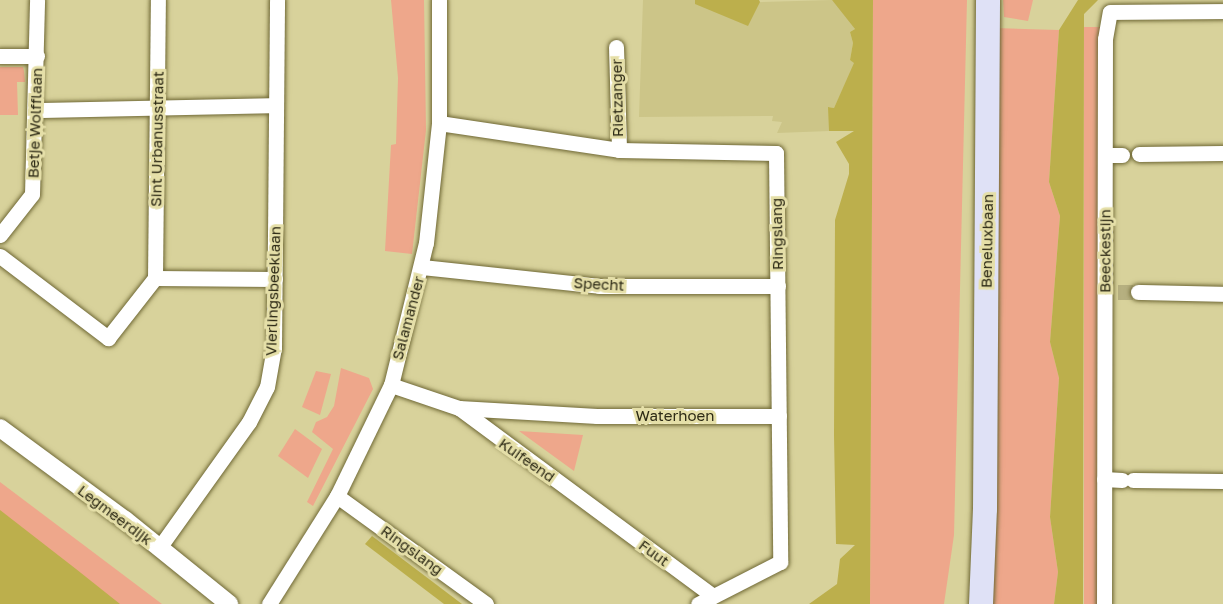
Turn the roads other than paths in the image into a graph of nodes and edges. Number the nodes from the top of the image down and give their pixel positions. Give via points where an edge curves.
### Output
1 (37, 0) edge
2 (158, 0) edge
3 (277, 0) edge
4 (439, 0) edge
5 (988, 0) edge
6 (1223, 11) edge
7 (616, 47) dead end
8 (0, 56) edge
9 (37, 56) junction
10 (274, 105) junction
11 (158, 109) junction
12 (37, 110) junction
13 (439, 123) junction
14 (619, 150) junction
15 (1223, 153) edge
16 (1139, 154) dead end
17 (1106, 155) junction
18 (1122, 155) dead end
19 (0, 235) edge
20 (0, 256) edge
21 (422, 267) junction
22 (155, 278) junction
23 (275, 279) junction
24 (778, 286) junction
25 (1138, 292) tunnel mouth
26 (1223, 294) edge
27 (391, 385) junction
28 (459, 408) junction
29 (570, 413) joint
30 (779, 416) junction
31 (0, 428) edge
32 (1104, 479) junction
33 (1223, 481) edge
34 (984, 482) junction
35 (338, 496) junction
36 (596, 511) joint
37 (159, 548) junction
38 (713, 596) junction
39 (229, 604) edge
40 (269, 604) edge
41 (486, 604) edge
42 (698, 604) edge
43 (964, 604) edge
44 (981, 604) edge
45 (1104, 604) edge

1 - 9 street, Betje Wolfflaan
2 - 11 street, Sint Urbanusstraat
3 - 10 street, Vierlingsbeeklaan
4 - 13 street, Salamander
5 - 34 main road, Beneluxbaan
6 - 17 street, Beeckestijn via 1110,12 1104,39
7 - 14 street, Rietzanger
8 - 9 street
9 - 12 street, Betje Wolfflaan
10 - 11 street
10 - 23 street, Vierlingsbeeklaan
11 - 12 street
11 - 22 street, Sint Urbanusstraat
12 - 19 street, Betje Wolfflaan via 32,194
13 - 14 street, Ringslang
13 - 21 street, Salamander
14 - 24 street, Ringslang via 776,153
15 - 16 street
17 - 18 street
17 - 32 street, Beeckestijn via 1112,292
20 - 22 street via 108,338
21 - 24 street, Specht via 599,286
21 - 27 street, Salamander
22 - 23 street
23 - 37 street, Vierlingsbeeklaan via 274,349 267,387 249,422
24 - 30 street, Ringslang
25 - 26 street
27 - 28 street, Kuifeend
27 - 35 street, Salamander
28 - 29 street, Kuifeend
28 - 36 street, Kuifeend
29 - 30 street, Waterhoen
30 - 38 street, Ringslang via 780,562
31 - 37 street, Legmeerdijk
32 - 33 street
32 - 45 street, Beeckestijn
34 - 43 main road, Beneluxbaan via 975,507
34 - 44 main road, Beneluxbaan
35 - 40 street, Salamander
35 - 41 street, Ringslang
36 - 38 street, Fuut
37 - 39 street, Legmeerdijk
38 - 42 street, Ringslang

